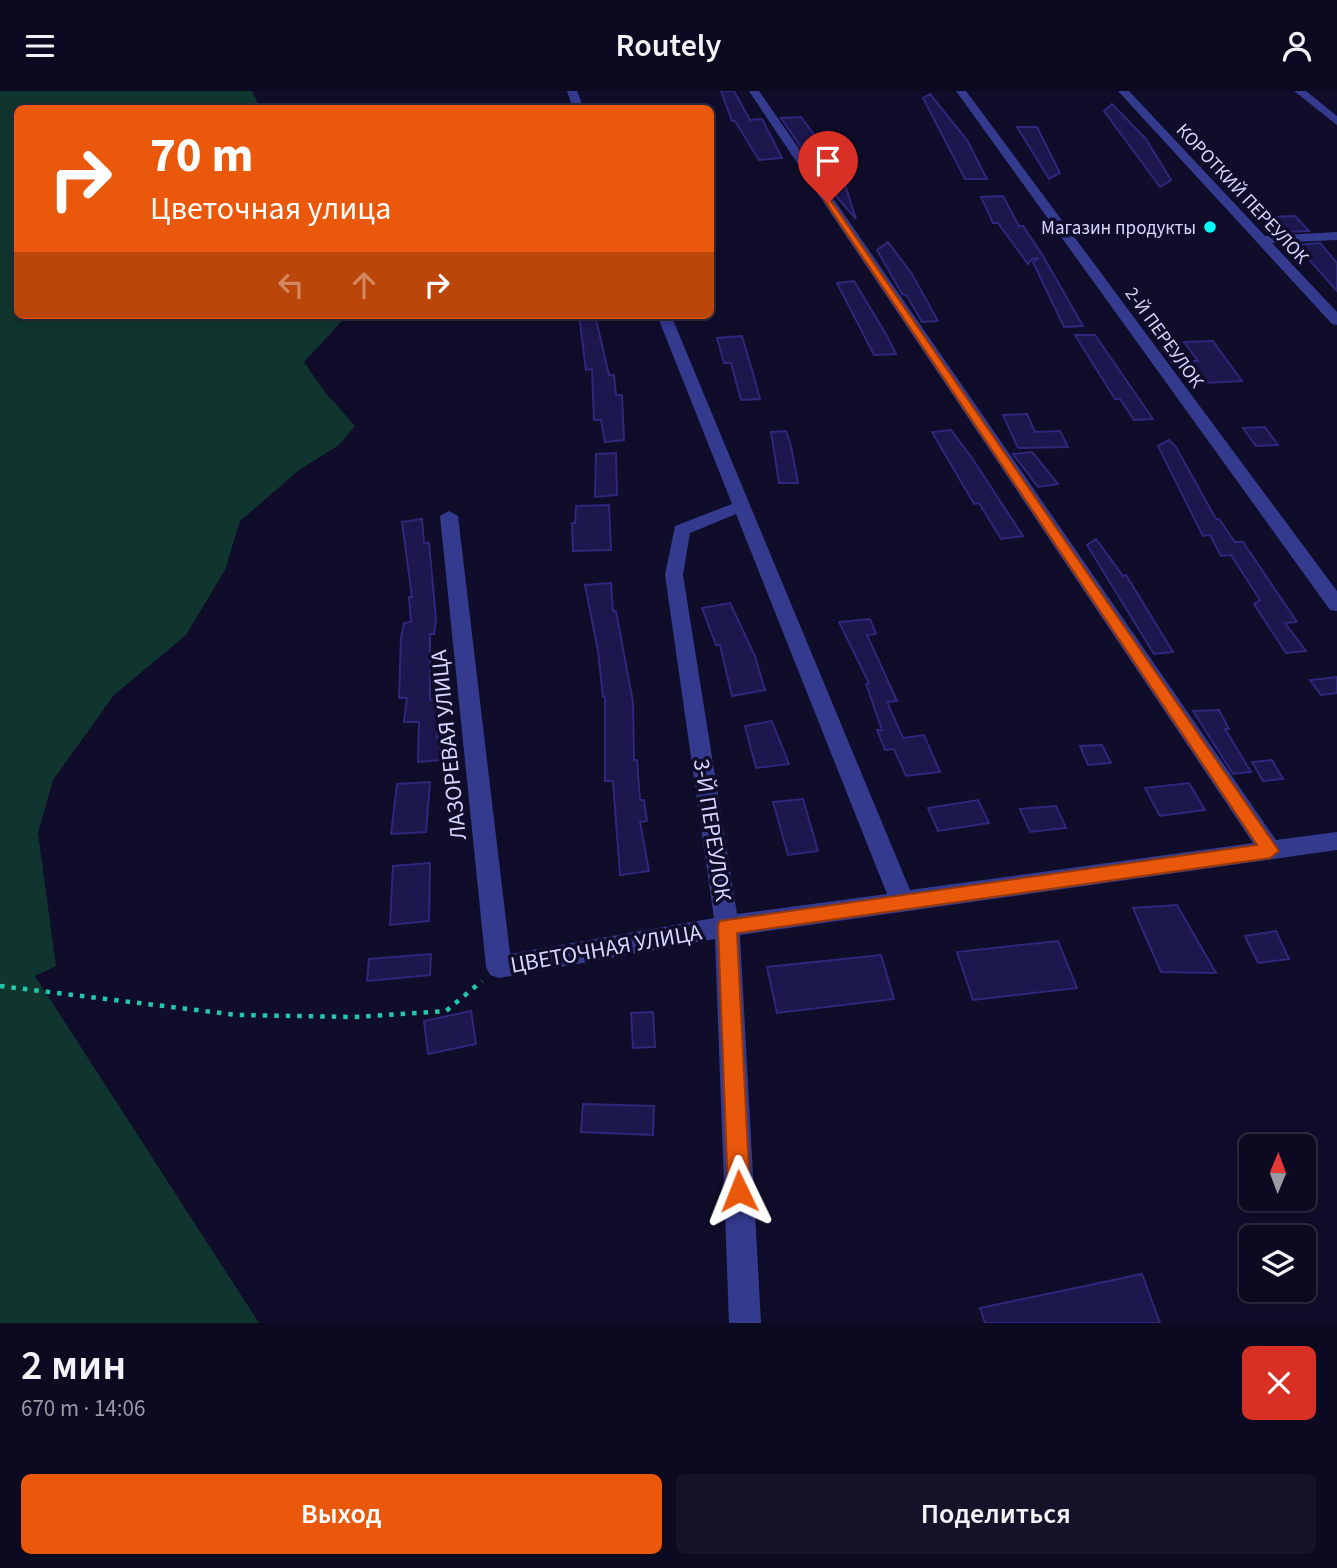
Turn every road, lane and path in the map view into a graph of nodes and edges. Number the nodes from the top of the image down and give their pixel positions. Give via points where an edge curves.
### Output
1 (754, 91) edge
2 (961, 91) edge
3 (1122, 91) edge
4 (1299, 91) edge
5 (1337, 123) edge
6 (1337, 236) edge
7 (1259, 240) junction
8 (666, 319) edge
9 (1337, 321) edge
10 (741, 506) junction
11 (449, 516) dead end
12 (1337, 605) edge
13 (1337, 841) edge
14 (1270, 851) junction
15 (903, 902) junction
16 (727, 926) junction
17 (499, 967) junction
18 (0, 986) edge
19 (745, 1323) edge

1 - 14 street
2 - 12 street, 2-Й ПЕРЕУЛОК
3 - 7 street, КОРОТКИЙ ПЕРЕУЛОК
4 - 5 street
6 - 7 street
7 - 9 street, КОРОТКИЙ ПЕРЕУЛОК
8 - 10 street
10 - 15 street
10 - 16 street, 3-Й ПЕРЕУЛОК via 681,530 674,575
11 - 17 street, ЛАЗОРЕВАЯ УЛИЦА
13 - 14 street, ЦВЕТОЧНАЯ УЛИЦА
14 - 15 street, ЦВЕТОЧНАЯ УЛИЦА
15 - 16 street, ЦВЕТОЧНАЯ УЛИЦА
16 - 17 street, ЦВЕТОЧНАЯ УЛИЦА
16 - 19 street, 3-Й ПЕРЕУЛОК
17 - 18 path via 446,1011 354,1017 237,1015

